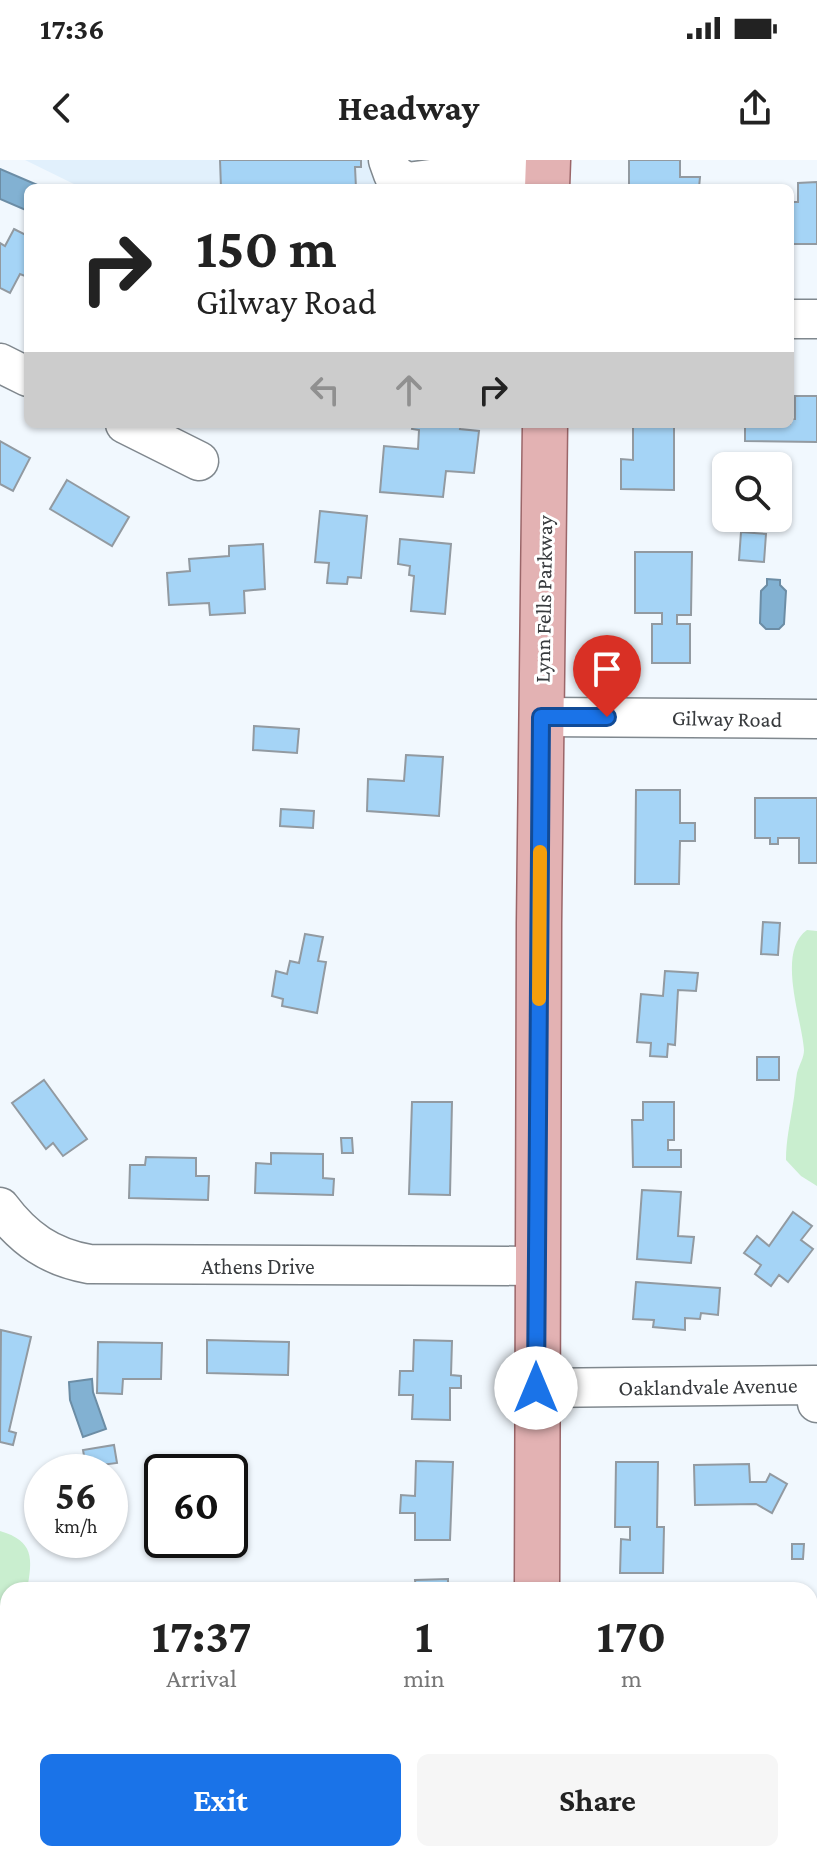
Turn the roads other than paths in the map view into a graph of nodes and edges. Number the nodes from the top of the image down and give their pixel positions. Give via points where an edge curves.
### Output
1 (388, 160) edge
2 (548, 176) edge
3 (794, 319) edge
4 (817, 319) edge
5 (0, 363) edge
6 (24, 375) edge
7 (133, 428) edge
8 (545, 428) edge
9 (199, 461) dead end
10 (541, 717) junction
11 (817, 719) edge
12 (0, 1207) edge
13 (537, 1266) junction
14 (816, 1382) edge
15 (536, 1388) junction
16 (537, 1582) edge

1 - 2 street via 393,174 407,182 485,173
3 - 4 street
5 - 6 street
7 - 9 street
8 - 10 main road, Lynn Fells Parkway
10 - 11 street, Gilway Road
10 - 13 main road, Lynn Fells Parkway
12 - 13 street, Athens Drive via 43,1250 89,1264
13 - 15 main road, Lynn Fells Parkway
14 - 15 street, Oaklandvale Avenue
15 - 16 main road, Lynn Fells Parkway

